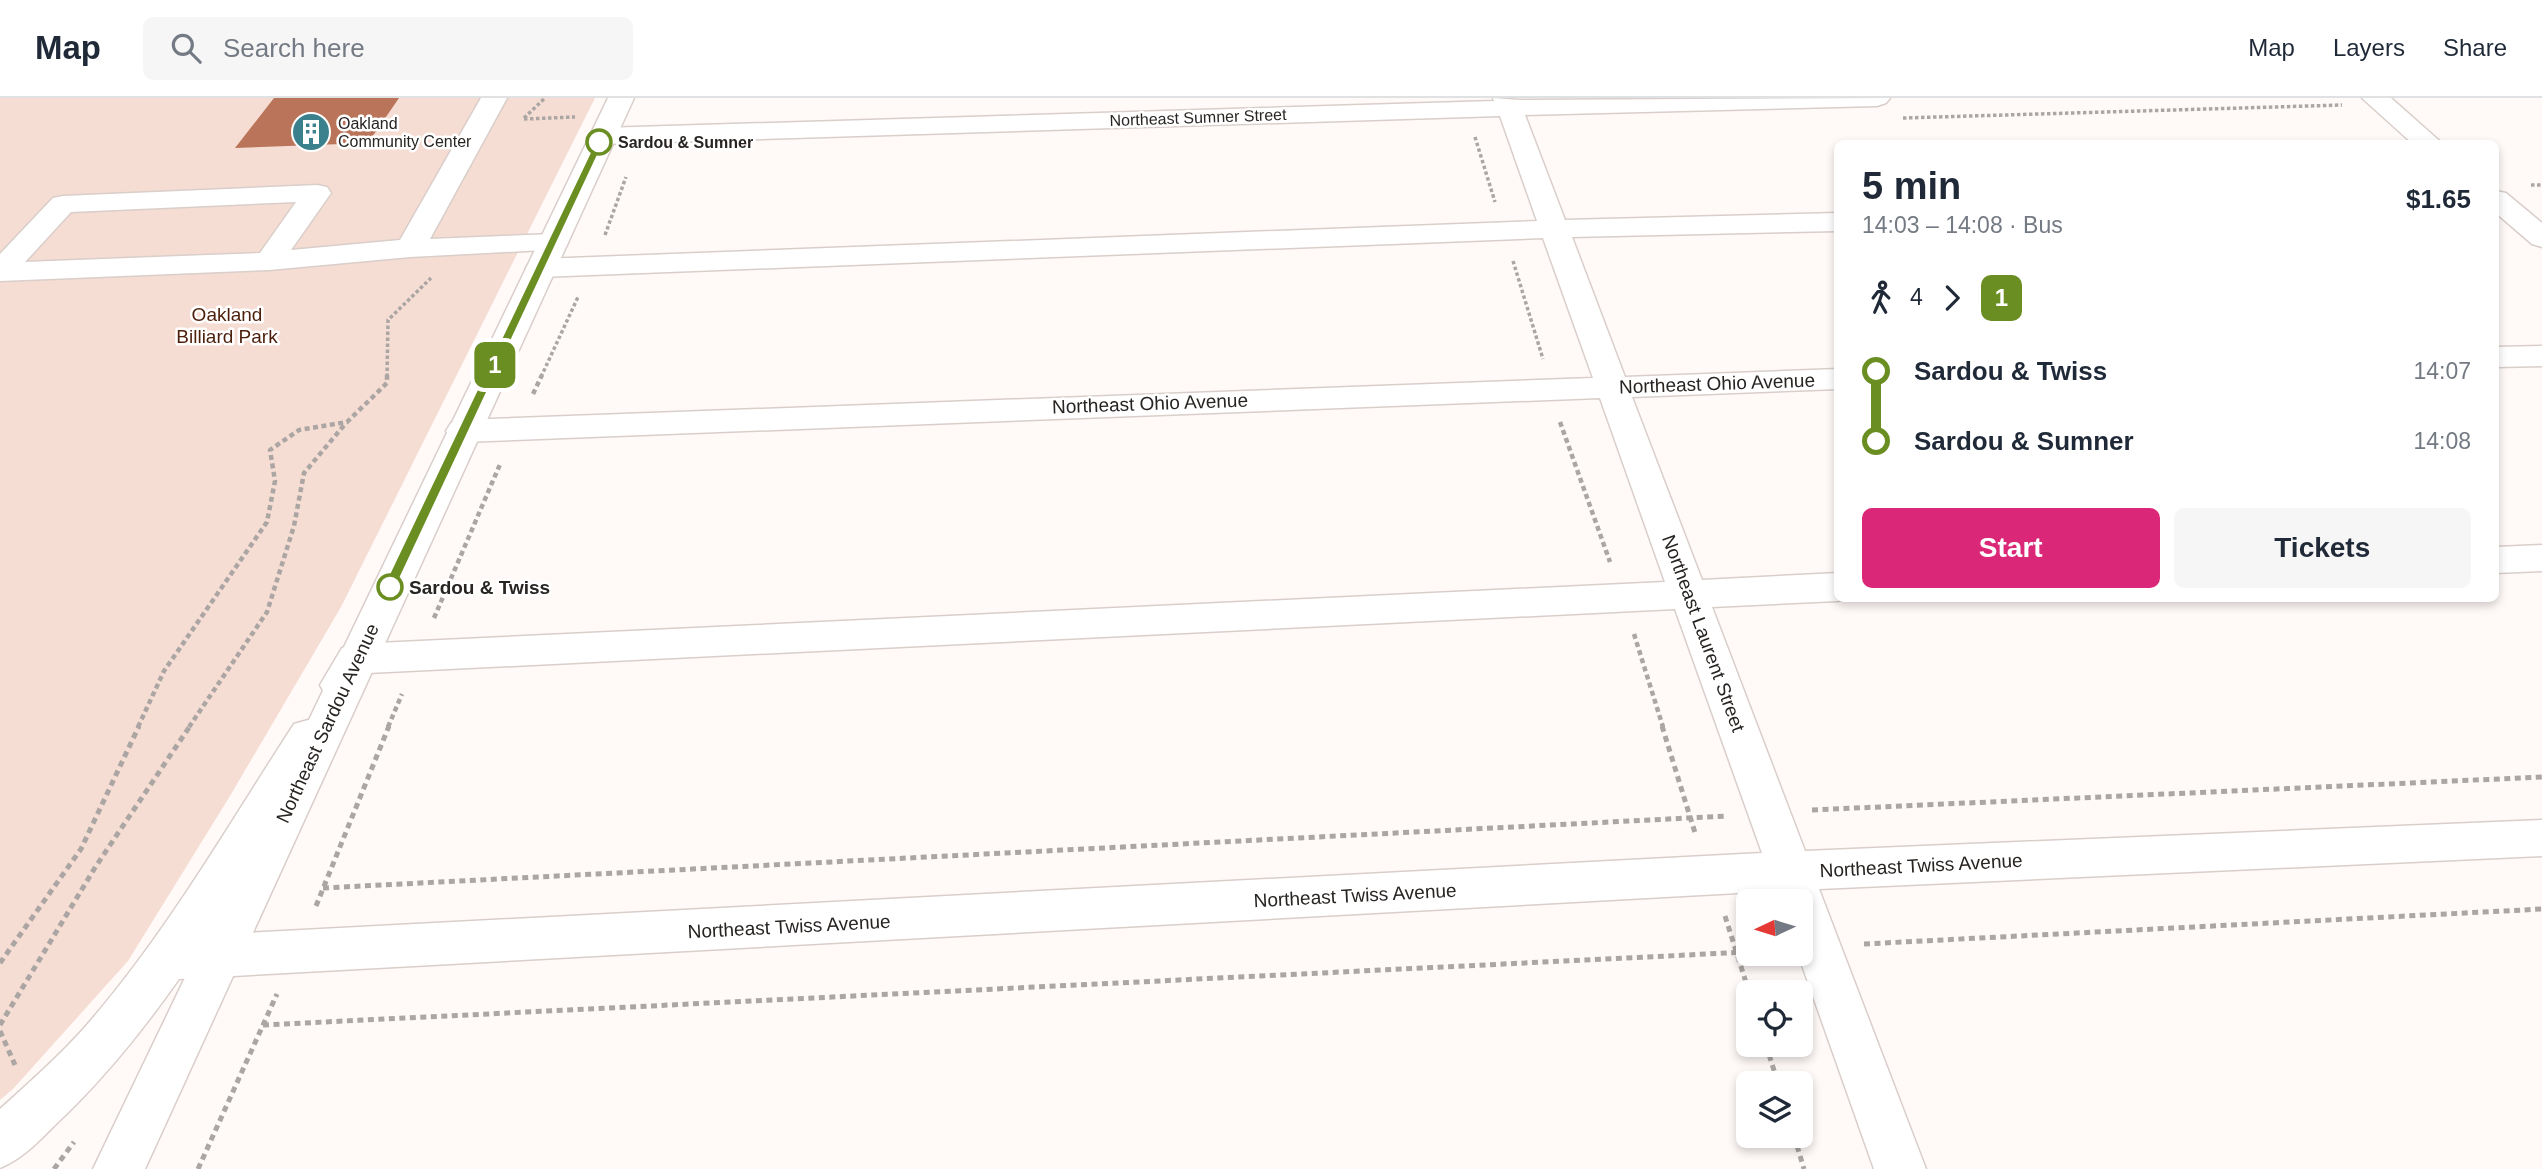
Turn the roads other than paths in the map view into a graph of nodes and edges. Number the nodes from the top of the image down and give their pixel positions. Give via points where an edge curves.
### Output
1 (494, 98) edge
2 (621, 98) edge
3 (1877, 98) edge
4 (2375, 98) edge
5 (1508, 103) edge
6 (602, 136) junction
7 (2425, 140) edge
8 (2499, 205) edge
9 (2542, 207) edge
10 (1834, 222) edge
11 (1555, 229) junction
12 (2542, 238) edge
13 (410, 248) junction
14 (547, 255) junction
15 (269, 261) junction
16 (0, 271) edge
17 (2542, 356) edge
18 (2499, 357) edge
19 (1834, 379) edge
20 (1613, 386) junction
21 (463, 431) junction
22 (2542, 558) edge
23 (2499, 560) edge
24 (1834, 587) edge
25 (1690, 593) junction
26 (356, 659) junction
27 (2542, 838) edge
28 (1791, 871) junction
29 (219, 956) junction
30 (168, 959) junction
31 (159, 1083) junction
32 (0, 1143) edge
33 (119, 1169) edge
34 (134, 1169) edge
35 (1900, 1169) edge

1 - 13 street
2 - 6 street, Northeast Sardou Avenue
3 - 5 street, Northeast Sumner Street
4 - 7 street
5 - 6 street, Northeast Sumner Street
5 - 11 street, Northeast Laurent Street
6 - 14 street, Northeast Sardou Avenue
8 - 9 street
8 - 12 street
10 - 11 street
11 - 14 street
11 - 20 street, Northeast Laurent Street
13 - 14 street via 455,246
13 - 15 street
14 - 21 street, Northeast Sardou Avenue
15 - 16 street
15 - 16 street via 317,193 63,204
17 - 18 street
19 - 20 street, Northeast Ohio Avenue
20 - 21 street, Northeast Ohio Avenue
20 - 25 street, Northeast Laurent Street
21 - 26 street, Northeast Sardou Avenue
22 - 23 street
24 - 25 street
25 - 26 street
25 - 28 street, Northeast Laurent Street
26 - 29 street, Northeast Sardou Avenue
26 - 30 street
27 - 28 street, Northeast Twiss Avenue
28 - 29 street, Northeast Twiss Avenue
28 - 35 street, Northeast Laurent Street
29 - 30 street, Northeast Twiss Avenue
29 - 31 street, Northeast Sardou Avenue
30 - 32 street via 108,1036
31 - 33 street, Northeast Sardou Avenue
31 - 34 street, Northeast Sardou Avenue

